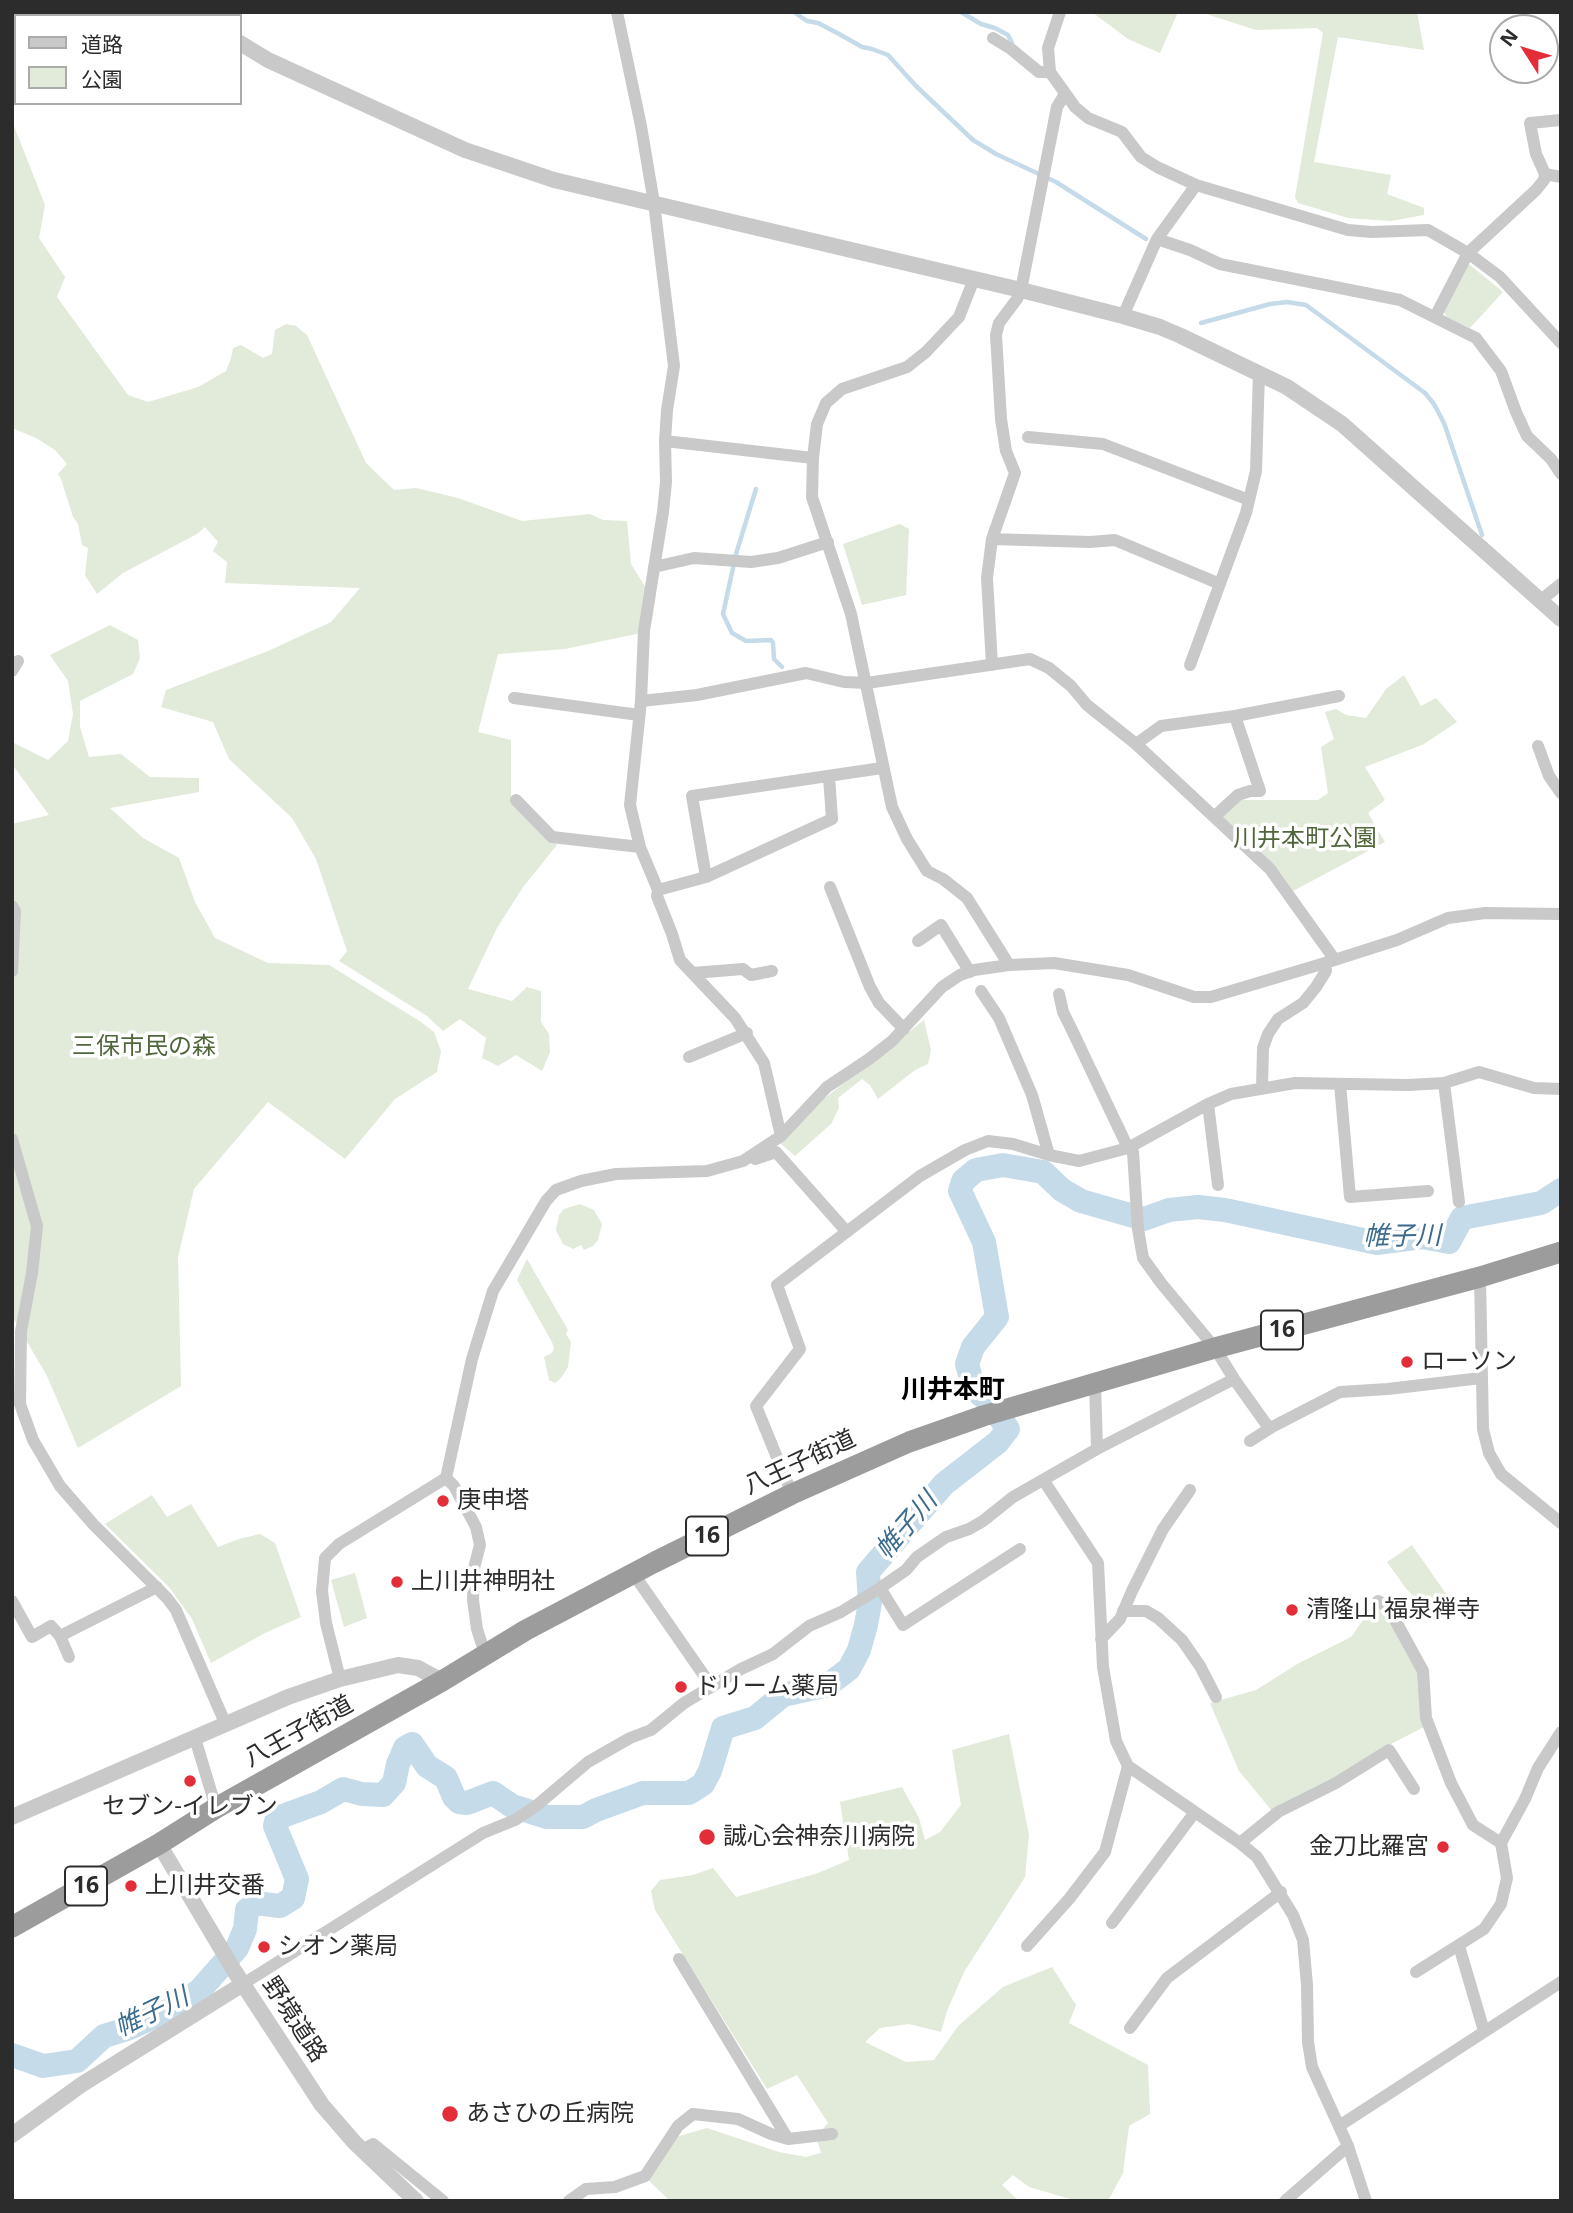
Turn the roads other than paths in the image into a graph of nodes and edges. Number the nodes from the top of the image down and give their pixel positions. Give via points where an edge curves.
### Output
1 (109, 12) edge
2 (617, 12) edge
3 (1060, 12) edge
4 (119, 14) edge
5 (993, 38) dead end
6 (242, 44) edge
7 (242, 54) edge
8 (268, 60) junction
9 (1050, 72) junction
10 (1065, 94) junction
11 (1561, 120) edge
12 (1545, 174) junction
13 (1561, 177) edge
14 (1196, 185) junction
15 (654, 203) junction
16 (1157, 239) junction
17 (1468, 253) junction
18 (974, 279) junction
19 (1021, 290) junction
20 (1123, 316) junction
21 (1435, 317) junction
22 (1561, 343) edge
23 (1259, 372) junction
24 (1028, 437) dead end
25 (665, 440) junction
26 (813, 458) junction
27 (1561, 474) edge
28 (1249, 500) junction
29 (992, 539) junction
30 (828, 542) junction
31 (654, 567) junction
32 (1220, 584) junction
33 (1561, 584) edge
34 (1541, 600) junction
35 (1561, 619) edge
36 (1191, 664) dead end
37 (992, 665) junction
38 (867, 683) junction
39 (1339, 695) dead end
40 (514, 698) dead end
41 (641, 701) junction
42 (639, 715) junction
43 (1235, 716) junction
44 (1136, 744) junction
45 (1538, 746) dead end
46 (882, 768) junction
47 (829, 777) junction
48 (1561, 793) edge
49 (516, 800) dead end
50 (1214, 817) junction
51 (640, 847) junction
52 (706, 877) junction
53 (831, 887) dead end
54 (658, 890) junction
55 (12, 906) edge
56 (1561, 914) edge
57 (918, 941) dead end
58 (1330, 961) junction
59 (1009, 965) junction
60 (12, 971) edge
61 (772, 971) dead end
62 (970, 972) junction
63 (693, 973) junction
64 (981, 991) dead end
65 (1059, 994) dead end
66 (904, 1030) junction
67 (747, 1033) junction
68 (689, 1057) dead end
69 (1444, 1083) junction
70 (1340, 1084) junction
71 (1262, 1089) junction
72 (1561, 1089) edge
73 (1208, 1104) junction
74 (781, 1136) junction
75 (12, 1139) edge
76 (1128, 1148) junction
77 (1049, 1155) junction
78 (750, 1157) junction
79 (1219, 1185) dead end
80 (1428, 1191) dead end
81 (1459, 1202) dead end
82 (848, 1232) junction
83 (1561, 1252) edge
84 (1479, 1277) junction
85 (1215, 1348) junction
86 (1481, 1378) junction
87 (1234, 1379) junction
88 (1095, 1383) junction
89 (16, 1406) edge
90 (1272, 1428) junction
91 (1250, 1441) dead end
92 (1097, 1449) junction
93 (446, 1478) junction
94 (1044, 1481) junction
95 (1190, 1490) dead end
96 (792, 1494) junction
97 (1560, 1520) edge
98 (1020, 1549) dead end
99 (633, 1573) junction
100 (157, 1587) junction
101 (880, 1588) junction
102 (12, 1601) edge
103 (1378, 1601) dead end
104 (1124, 1611) junction
105 (16, 1615) edge
106 (60, 1636) junction
107 (1101, 1639) junction
108 (485, 1654) junction
109 (69, 1657) dead end
110 (340, 1679) junction
111 (442, 1681) junction
112 (712, 1687) junction
113 (1216, 1697) dead end
114 (226, 1725) junction
115 (1561, 1731) edge
116 (195, 1738) junction
117 (1128, 1766) junction
118 (1414, 1789) dead end
119 (216, 1808) junction
120 (1195, 1812) junction
121 (12, 1816) edge
122 (1240, 1843) junction
123 (1501, 1843) junction
124 (159, 1844) junction
125 (1280, 1892) junction
126 (1112, 1923) dead end
127 (12, 1927) edge
128 (1027, 1946) dead end
129 (1459, 1946) junction
130 (679, 1959) dead end
131 (1416, 1972) dead end
132 (239, 1978) junction
133 (1561, 1982) edge
134 (1130, 2028) dead end
135 (1484, 2031) junction
136 (1339, 2126) junction
137 (832, 2134) dead end
138 (12, 2135) edge
139 (788, 2138) junction
140 (1348, 2146) junction
141 (362, 2150) junction
142 (416, 2201) edge
143 (443, 2201) edge
144 (569, 2201) edge
145 (1285, 2201) edge
146 (1366, 2201) edge

1 - 4 street
2 - 15 street
3 - 9 street via 1048,48
5 - 9 street via 1039,72
6 - 8 street
7 - 8 street
8 - 15 street via 465,150 554,180
9 - 10 street
10 - 14 street via 1088,118 1122,132 1141,157
10 - 19 street via 1057,107
11 - 12 street via 1530,123
12 - 13 street
12 - 17 street via 1536,190
14 - 16 street
14 - 17 street via 1348,230 1428,230
15 - 18 street
15 - 25 street via 674,366
16 - 20 street
16 - 21 street via 1220,264 1400,300
17 - 21 street
17 - 22 street via 1500,277
18 - 19 street
18 - 26 street via 958,317 926,352 907,367 842,389 826,403 817,424
19 - 20 street
19 - 29 street via 996,335 1001,419 1015,473
20 - 23 street via 1160,327
21 - 27 street via 1476,338 1501,370 1527,436
23 - 28 street via 1256,471
23 - 34 street via 1342,424
24 - 28 street via 1103,444
25 - 26 street
25 - 31 street via 666,482
26 - 30 street via 812,497
28 - 32 street
29 - 32 street via 1115,540
29 - 37 street via 986,578
30 - 31 street via 751,562 694,558
30 - 38 street
31 - 41 street via 644,631
32 - 36 street
33 - 34 street
34 - 35 street
37 - 38 street
37 - 44 street via 1030,659 1049,668
38 - 41 street via 806,673
38 - 46 street
39 - 43 street
40 - 42 street
41 - 42 street
42 - 51 street via 631,805
43 - 44 street via 1161,726
43 - 50 street via 1260,791 1238,794
44 - 50 street
45 - 48 street
46 - 47 street
46 - 59 street via 892,807 927,871 967,898
47 - 52 street via 832,819
47 - 52 street via 692,796
49 - 51 street via 552,837
50 - 58 street via 1270,869
51 - 54 street
52 - 54 street
53 - 66 street via 870,987
54 - 63 street via 680,960
55 - 60 street
56 - 58 street via 1485,913 1448,918
57 - 62 street via 941,925
58 - 59 street via 1211,997 1195,997 1128,975 1054,963
58 - 71 street via 1303,1003 1278,1019 1268,1034
59 - 62 street
61 - 63 street
62 - 66 street via 942,987
63 - 67 street
64 - 77 street via 999,1018 1032,1095
65 - 76 street
66 - 74 street via 827,1087
67 - 68 street
67 - 74 street via 764,1063
69 - 70 street
69 - 72 street via 1479,1072 1534,1088
69 - 81 street
70 - 71 street via 1295,1083
70 - 80 street via 1350,1197
71 - 73 street
73 - 76 street
73 - 79 street
74 - 78 street
75 - 89 street via 37,1226 21,1331
76 - 77 street via 1079,1161
76 - 85 street via 1133,1152 1143,1258
77 - 82 street via 988,1141 920,1176
78 - 82 street via 776,1152
78 - 93 street via 708,1171 615,1174 556,1190 493,1292 472,1359
82 - 96 street via 777,1285 800,1349 756,1406
83 - 84 highway, 八王子街道 / 16
84 - 85 highway, 八王子街道 / 16
84 - 86 street
85 - 87 street
85 - 88 highway, 八王子街道 / 16
86 - 90 street via 1340,1392
86 - 97 street via 1489,1453 1501,1474
87 - 90 street
87 - 92 street
88 - 92 street
88 - 96 highway, 八王子街道 / 16 via 909,1441
89 - 100 street via 60,1486
90 - 91 street
92 - 94 street
93 - 108 street via 476,1527 480,1545 473,1600
93 - 110 street via 339,1544 325,1558 322,1591
94 - 101 street via 1013,1497 983,1521 946,1536
94 - 107 street via 1098,1563
95 - 104 street via 1163,1529
96 - 99 highway, 八王子街道 / 16
98 - 101 street via 903,1625
99 - 108 highway, 八王子街道 / 16
99 - 112 street
100 - 106 street
100 - 114 street via 176,1610
101 - 112 street
102 - 105 street
103 - 123 street via 1388,1607 1423,1671 1426,1718 1472,1825
104 - 107 street
104 - 113 street via 1146,1611 1182,1640
105 - 106 street via 32,1637 51,1626
106 - 109 street
107 - 117 street via 1110,1714
108 - 111 highway, 八王子街道 / 16
110 - 111 street via 398,1665 418,1668
110 - 114 street
111 - 119 highway, 八王子街道 / 16
112 - 132 street via 651,1730 588,1762 515,1820 483,1833
114 - 116 street
115 - 123 street
116 - 119 street
116 - 121 street
117 - 120 street
117 - 128 street via 1105,1852
118 - 122 street via 1390,1750 1278,1812
119 - 124 highway, 八王子街道 / 16
120 - 122 street
120 - 126 street
122 - 125 street via 1257,1857
123 - 129 street via 1507,1878 1501,1905 1484,1929
124 - 127 highway, 八王子街道 / 16
124 - 132 street, 野境道路
125 - 134 street via 1167,1978
125 - 136 street via 1303,1940 1312,2067
129 - 131 street
129 - 135 street
130 - 139 street
132 - 138 street
132 - 141 street, 野境道路 via 322,2105
133 - 135 street
135 - 136 street
136 - 140 street
137 - 139 street
139 - 144 street via 738,2119 693,2114 678,2126 645,2176 615,2187 586,2189
140 - 145 street
140 - 146 street
141 - 142 street, 野境道路
141 - 143 street via 373,2144

